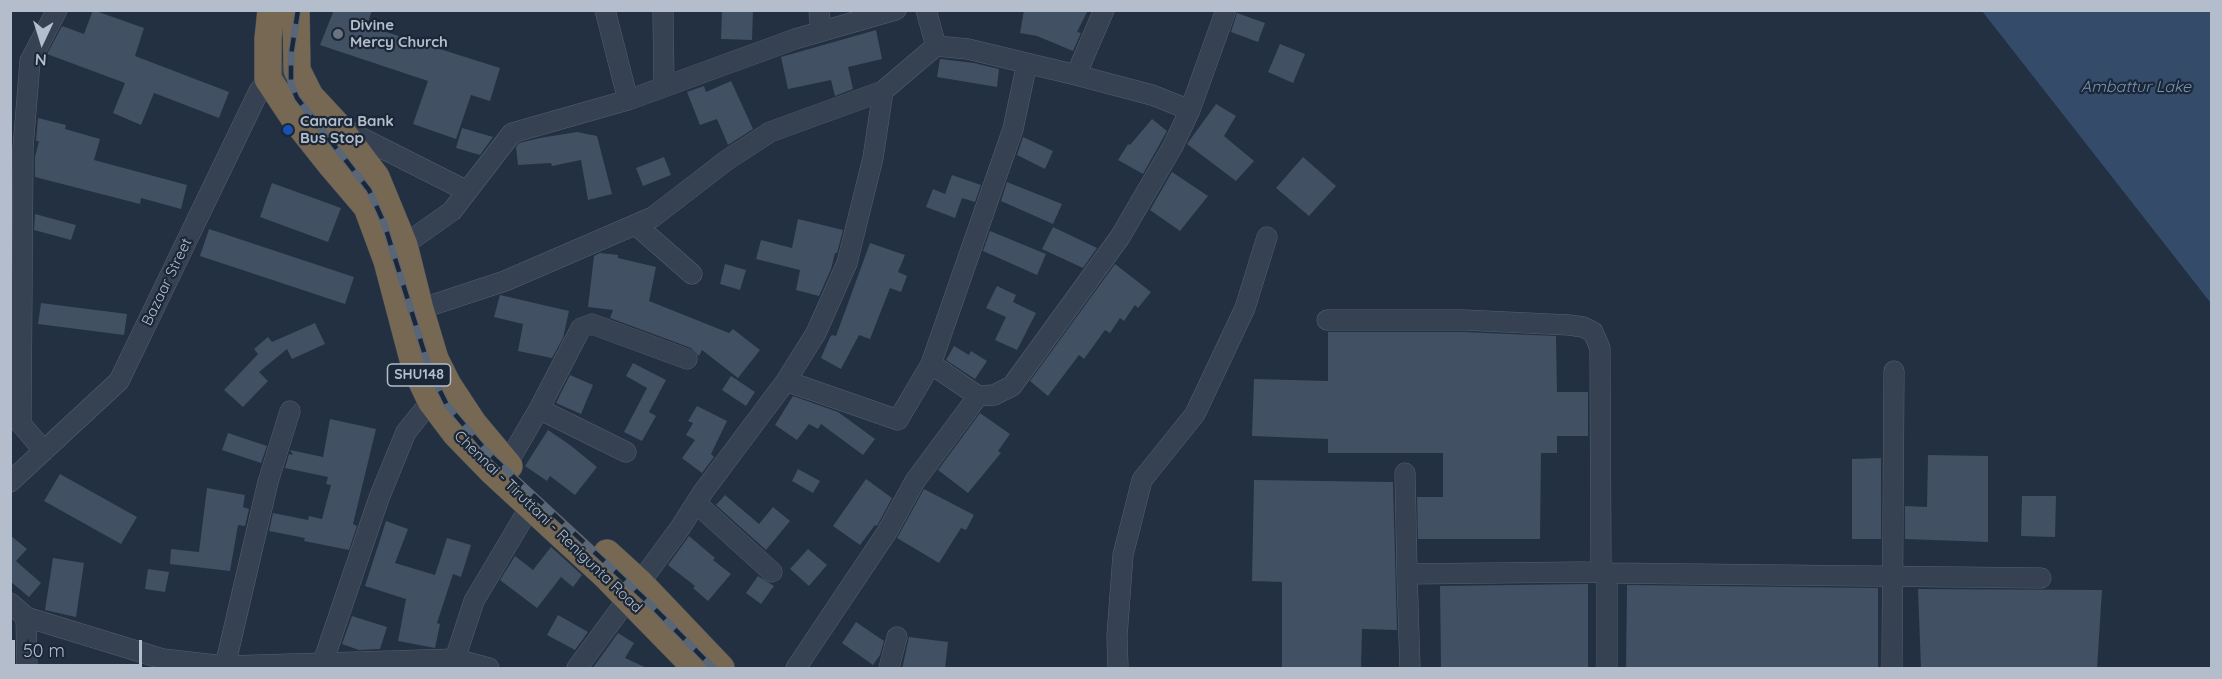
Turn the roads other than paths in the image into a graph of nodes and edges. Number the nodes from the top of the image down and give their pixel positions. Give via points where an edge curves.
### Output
1 (57, 10) edge
2 (271, 10) edge
3 (296, 10) edge
4 (605, 10) edge
5 (663, 10) edge
6 (819, 10) edge
7 (896, 10) edge
8 (926, 10) edge
9 (1104, 10) edge
10 (1226, 10) edge
11 (821, 31) junction
12 (936, 46) junction
13 (1027, 63) junction
14 (297, 70) junction
15 (1076, 75) junction
16 (268, 79) junction
17 (664, 86) junction
18 (883, 91) junction
19 (628, 100) junction
20 (1190, 110) junction
21 (336, 125) junction
22 (17, 147) edge
23 (467, 191) junction
24 (636, 225) junction
25 (1267, 237) dead end
26 (404, 245) junction
27 (692, 274) dead end
28 (16, 308) edge
29 (420, 309) junction
30 (1327, 320) dead end
31 (687, 359) dead end
32 (931, 364) junction
33 (1894, 371) dead end
34 (786, 381) junction
35 (978, 396) junction
36 (431, 401) junction
37 (539, 409) junction
38 (290, 411) dead end
39 (44, 451) junction
40 (626, 452) dead end
41 (507, 464) junction
42 (1405, 473) dead end
43 (10, 482) edge
44 (696, 503) junction
45 (531, 505) junction
46 (772, 572) dead end
47 (1604, 573) junction
48 (1407, 574) junction
49 (1892, 576) junction
50 (2041, 578) dead end
51 (634, 591) junction
52 (10, 603) edge
53 (26, 617) junction
54 (897, 637) dead end
55 (163, 664) edge
56 (454, 664) edge
57 (322, 665) edge
58 (225, 666) junction
59 (27, 669) edge
60 (489, 669) edge
61 (577, 669) edge
62 (696, 669) edge
63 (721, 669) edge
64 (796, 669) edge
65 (889, 669) edge
66 (1118, 669) edge
67 (1410, 669) edge
68 (1607, 669) edge
69 (1892, 669) edge

1 - 22 street via 30,61
2 - 16 highway
3 - 14 highway, Chennai - Tiruttani - Renigunta Road / SHU148
4 - 19 street
5 - 17 street
6 - 11 street
7 - 11 street
8 - 12 street
9 - 15 street
10 - 20 street
11 - 17 street
12 - 13 street
12 - 18 street
13 - 15 street
13 - 32 street via 1013,129
14 - 16 street
14 - 21 highway, Chennai - Tiruttani - Renigunta Road / SHU148 via 310,96
15 - 20 street via 1152,95
16 - 36 highway, Chennai - Tiruttani - Renigunta Road / SHU148 via 325,158 368,207 387,261 415,367
16 - 39 street, Bazaar Street via 119,381
17 - 19 street
18 - 24 street via 770,132 653,217
18 - 34 street via 873,158 847,263 816,333
19 - 23 street via 512,133
20 - 35 street via 1120,237 1012,386 994,395
21 - 23 street
21 - 26 highway, Chennai - Tiruttani - Renigunta Road / SHU148 via 376,177
22 - 28 street
23 - 26 street via 452,211
24 - 27 street
24 - 29 street via 506,281
25 - 66 street via 1245,308 1195,414 1142,480 1123,555
26 - 29 highway, Chennai - Tiruttani - Renigunta Road / SHU148
28 - 39 street via 21,424
29 - 41 highway, Chennai - Tiruttani - Renigunta Road / SHU148 via 435,359 448,385
30 - 47 street via 1569,325 1593,332 1600,348
31 - 37 street via 592,324 581,328
32 - 34 street via 898,420
32 - 35 street
33 - 49 street
34 - 44 street
35 - 64 street via 915,481 887,532
36 - 45 highway, Chennai - Tiruttani - Renigunta Road / SHU148 via 456,434
36 - 57 street via 406,432
37 - 40 street
37 - 41 street
38 - 58 street via 268,482
39 - 43 street, Bazaar Street
41 - 51 highway, Chennai - Tiruttani - Renigunta Road / SHU148
42 - 48 street
44 - 46 street
44 - 51 street
45 - 51 highway, Chennai - Tiruttani - Renigunta Road / SHU148
45 - 56 street via 474,601
47 - 48 street
47 - 49 street
47 - 68 street
48 - 67 street
49 - 50 street
49 - 69 street
51 - 61 street
51 - 62 highway, Chennai - Tiruttani - Renigunta Road / SHU148
51 - 63 highway, Chennai - Tiruttani - Renigunta Road / SHU148
52 - 53 street
53 - 55 street
53 - 59 street
54 - 65 street
55 - 58 street
56 - 57 street
56 - 60 street
57 - 58 street

